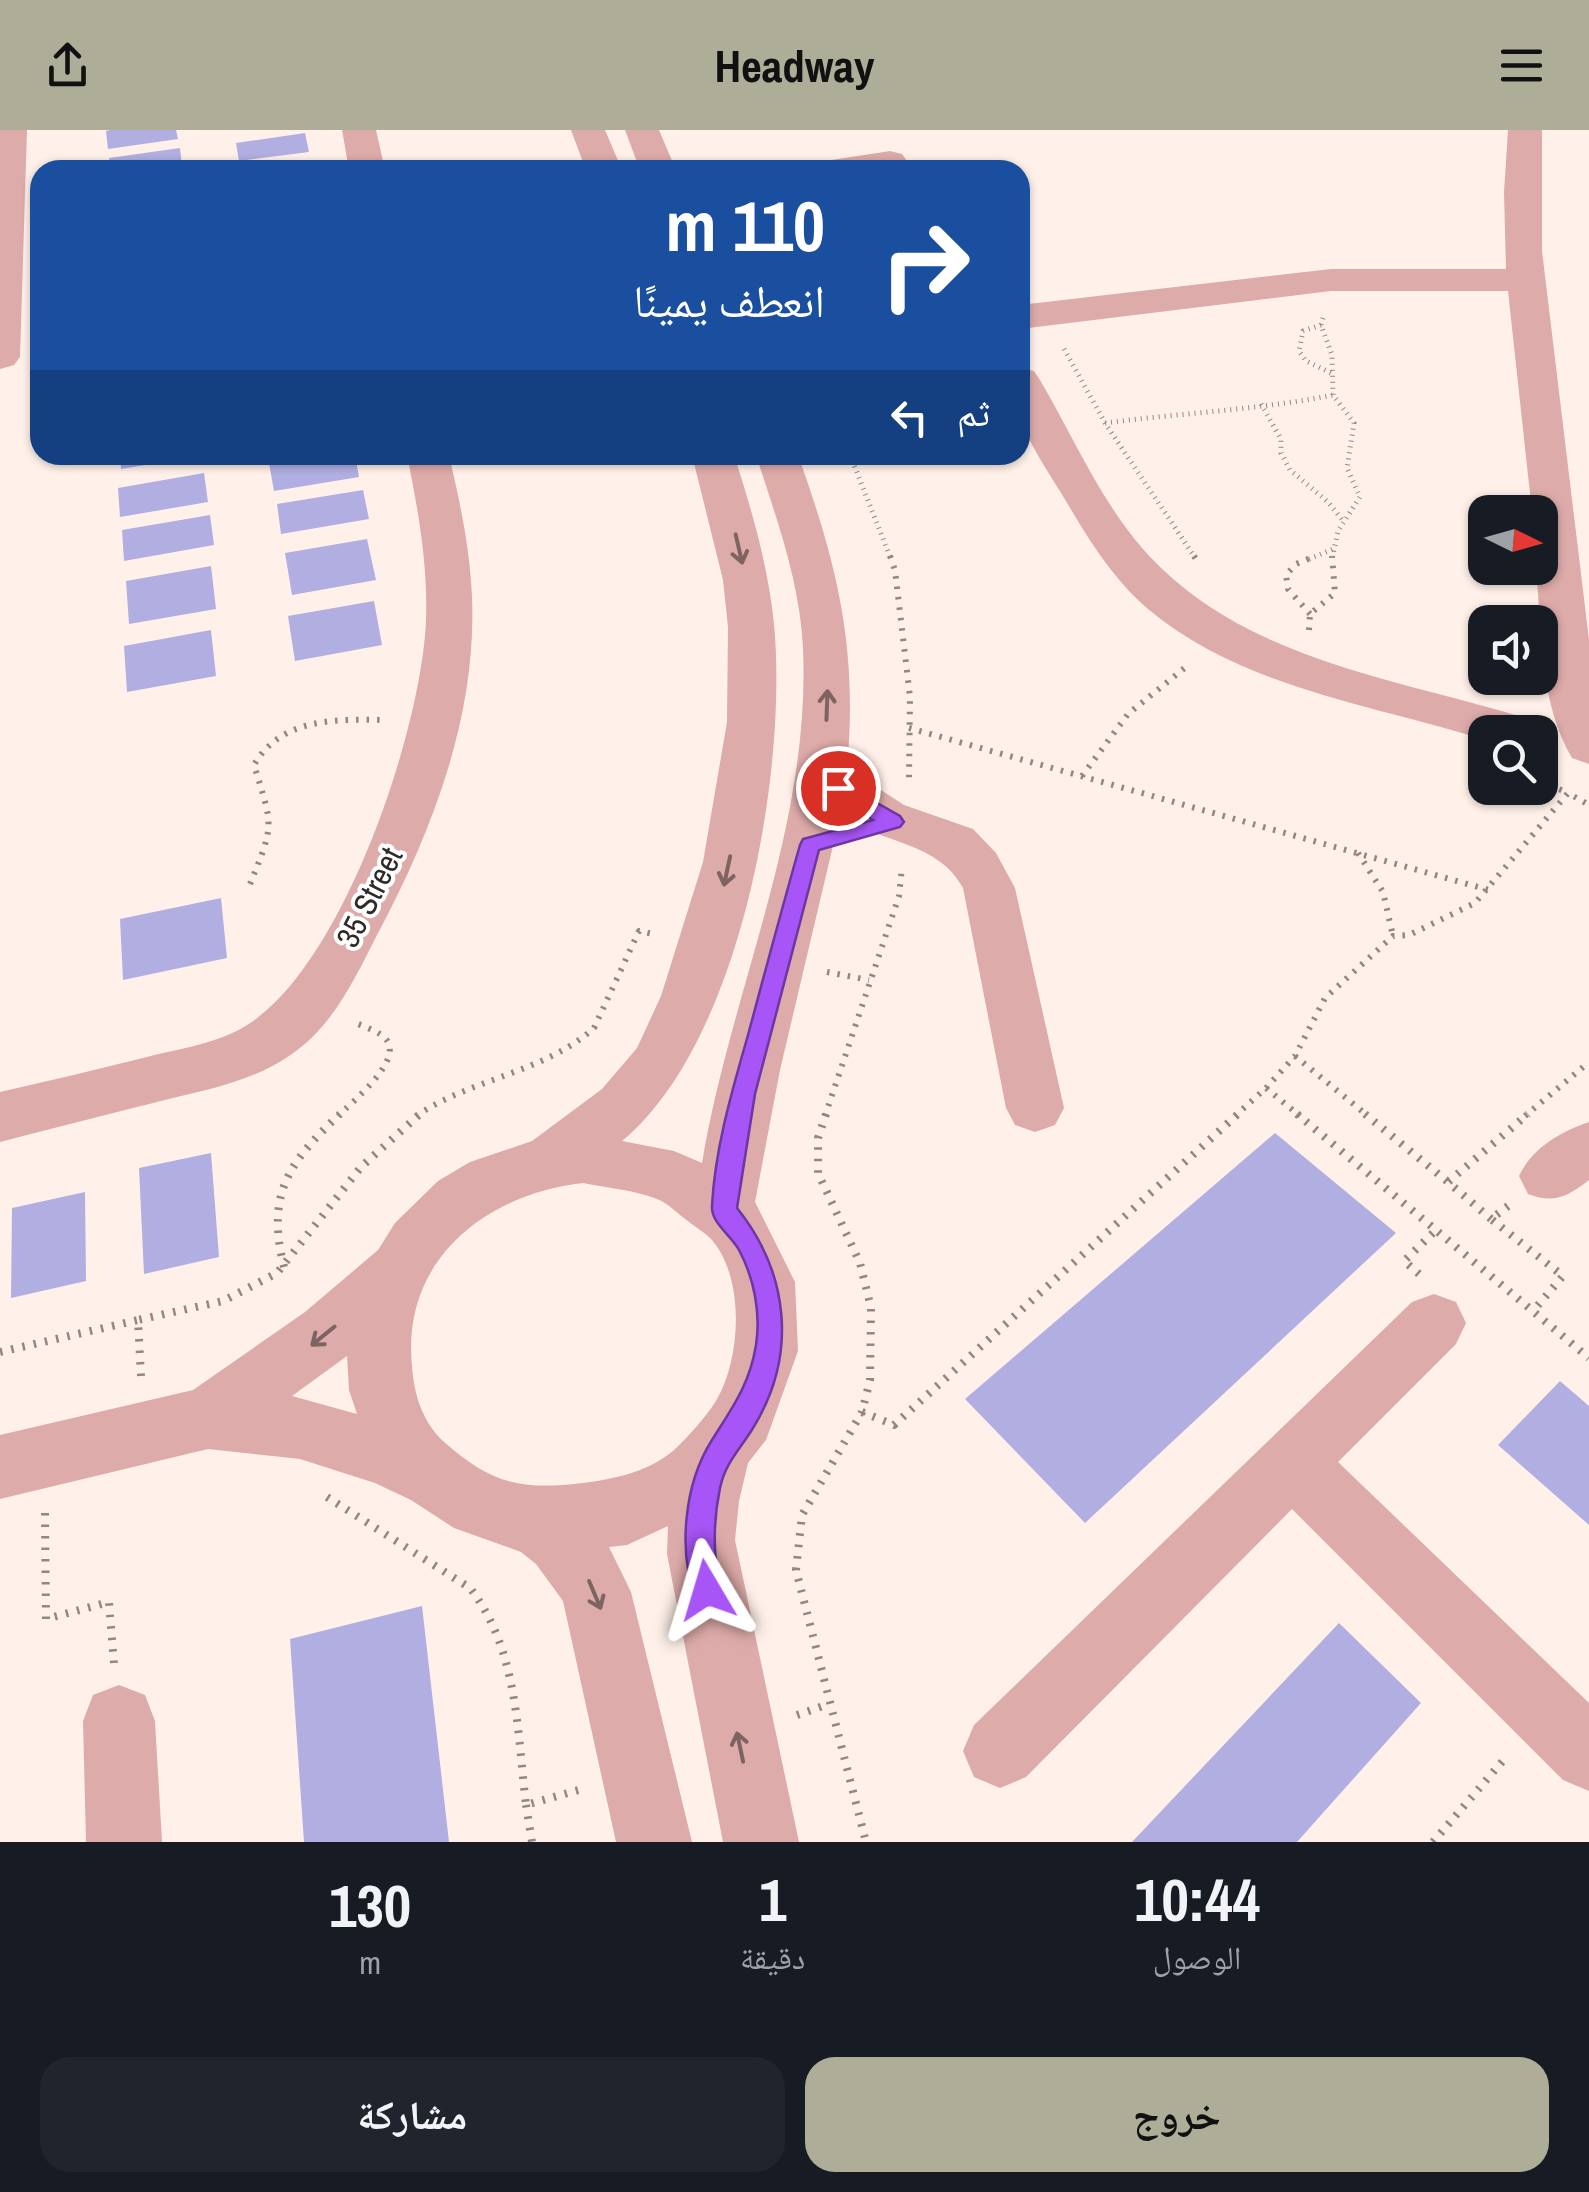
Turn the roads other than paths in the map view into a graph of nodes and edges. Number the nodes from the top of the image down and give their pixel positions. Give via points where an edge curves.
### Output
1 (10, 130) edge
2 (358, 130) edge
3 (588, 130) edge
4 (642, 130) edge
5 (872, 130) edge
6 (1525, 130) edge
7 (365, 160) edge
8 (600, 160) edge
9 (654, 160) edge
10 (889, 160) edge
11 (1523, 280) junction
12 (1030, 316) edge
13 (0, 357) edge
14 (1030, 397) edge
15 (430, 465) edge
16 (715, 465) edge
17 (781, 465) edge
18 (1569, 674) junction
19 (1461, 716) junction
20 (1468, 718) edge
21 (1589, 746) edge
22 (1558, 759) edge
23 (822, 776) junction
24 (1579, 778) edge
25 (900, 824) junction
26 (810, 845) junction
27 (1035, 1108) dead end
28 (0, 1117) edge
29 (550, 1161) junction
30 (724, 1211) junction
31 (396, 1272) junction
32 (1434, 1323) dead end
33 (208, 1418) junction
34 (720, 1450) junction
35 (1292, 1463) junction
36 (428, 1474) junction
37 (22, 1487) edge
38 (536, 1521) junction
39 (120, 1721) road end
40 (1567, 1732) edge
41 (1000, 1751) dead end
42 (124, 1842) edge
43 (654, 1842) edge
44 (761, 1842) edge

1 - 13 street
2 - 7 street
3 - 8 street
4 - 9 street
5 - 10 street
6 - 11 street
11 - 12 street via 1331,280
11 - 18 street
14 - 19 street via 1118,548 1196,624 1270,658
15 - 28 street, 35 Street via 448,565 443,684 406,820 332,970 292,1023 234,1059
16 -> 29 street via 746,577 752,633 747,758 721,898 676,1032 656,1068 591,1133
23 -> 17 street via 826,644
18 - 19 street via 1536,702
18 - 21 street
19 - 20 street
22 - 24 street
23 - 25 street
23 - 26 street
25 - 26 street
25 - 27 street via 964,849 989,888
26 - 30 street via 743,1094
29 - 30 street via 614,1158 646,1165
29 - 31 street via 512,1171 445,1211
30 - 34 street via 762,1270 770,1343 745,1417
31 -> 33 street via 327,1333
31 - 36 street via 380,1324 378,1377 404,1446
32 - 35 street
33 - 36 street via 315,1432
33 - 37 street
34 - 38 street via 656,1499 617,1514
44 -> 34 street via 701,1554 701,1518
35 - 40 street
35 - 41 street
36 - 38 street via 496,1512
38 -> 43 street via 560,1540 596,1592
39 - 42 street

